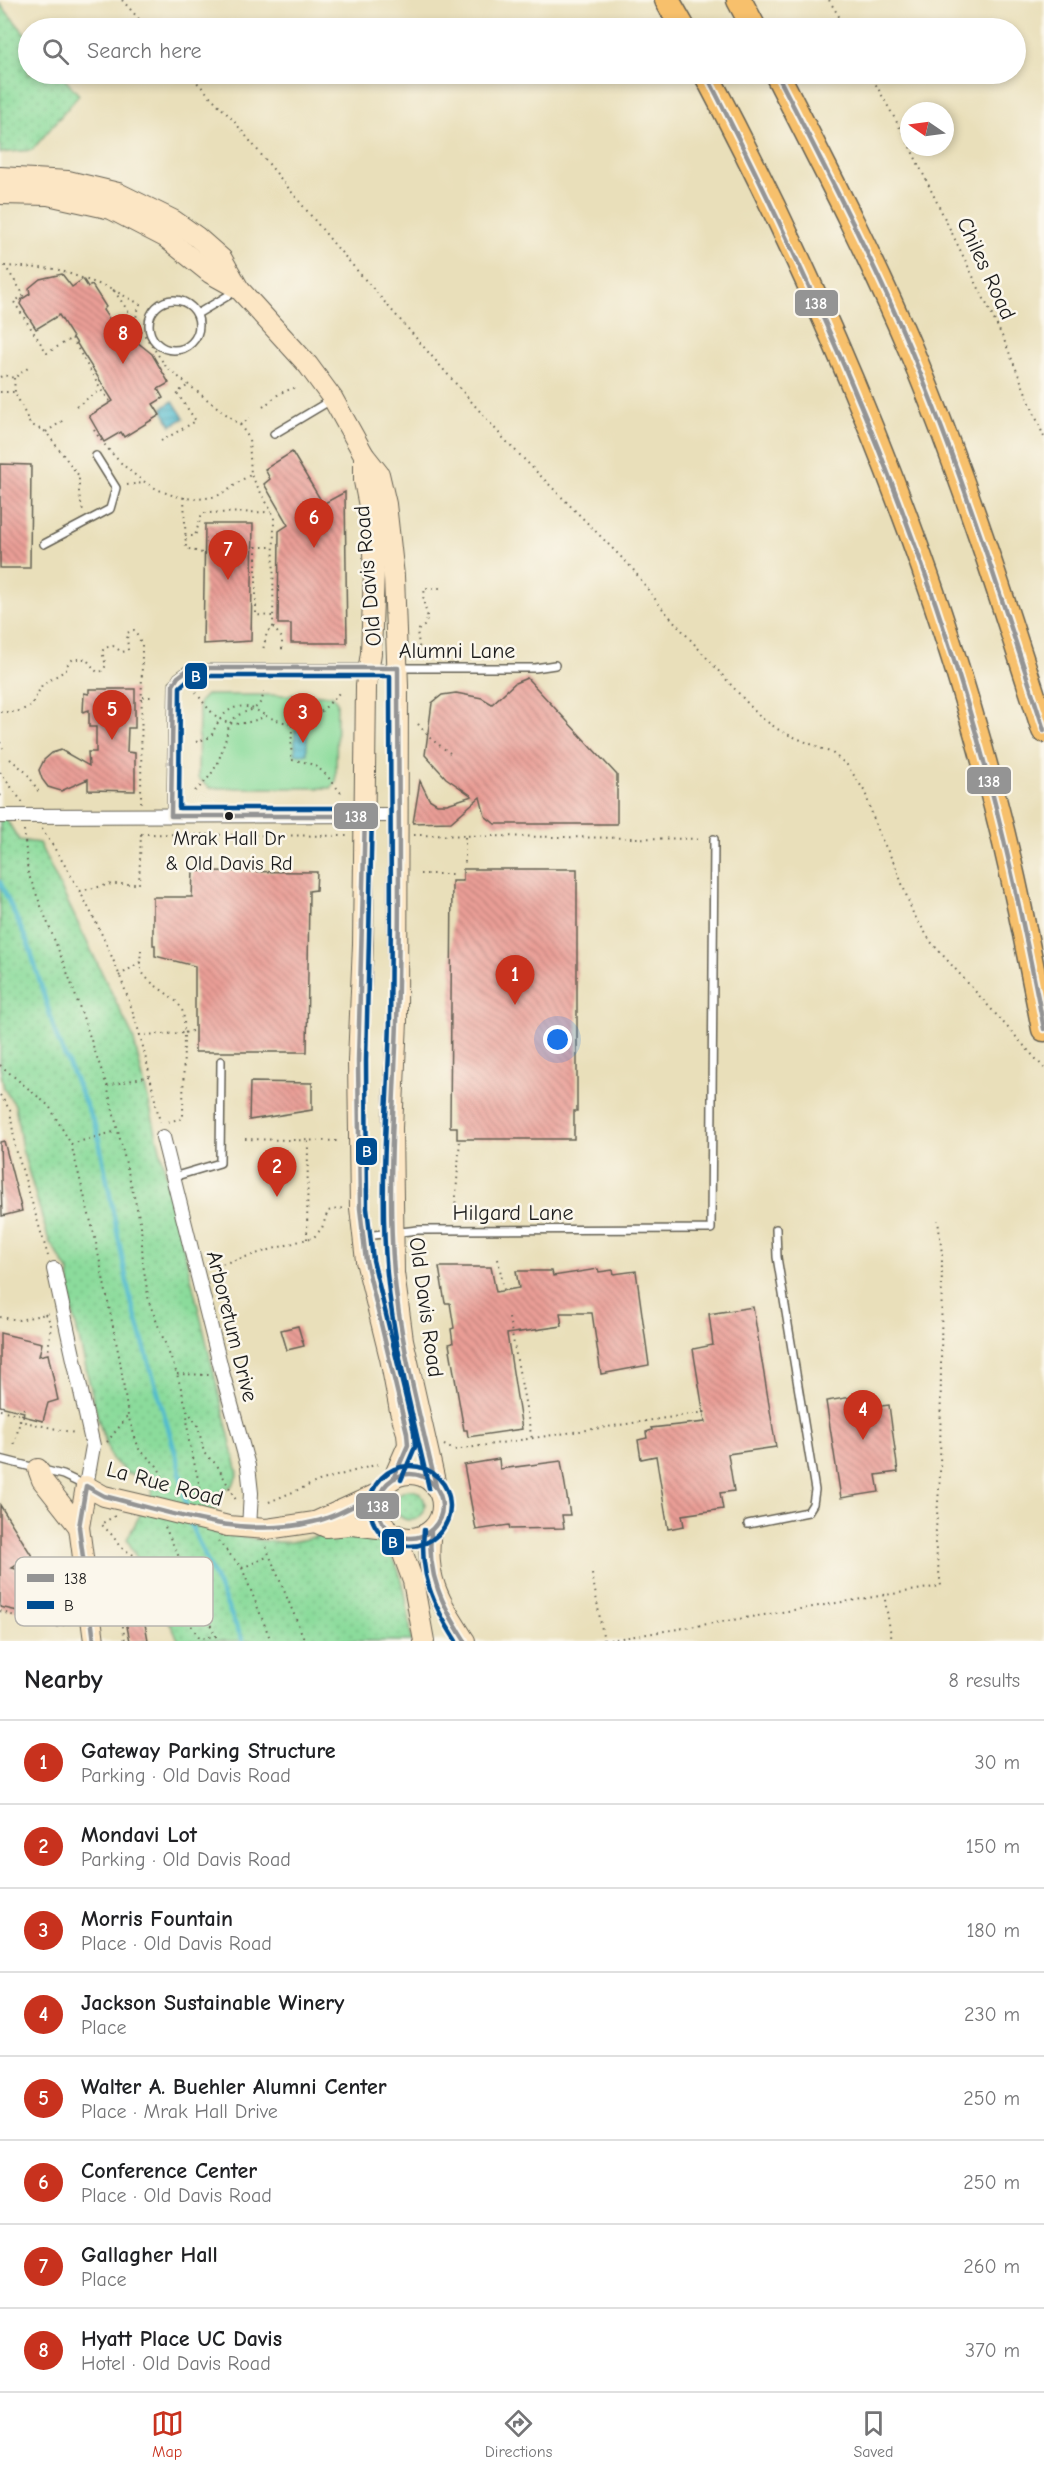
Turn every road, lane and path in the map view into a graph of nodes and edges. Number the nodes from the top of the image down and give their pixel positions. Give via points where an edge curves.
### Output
1 (122, 0) edge
2 (667, 0) edge
3 (739, 0) edge
4 (829, 0) edge
5 (138, 18) edge
6 (677, 18) edge
7 (749, 18) edge
8 (840, 18) edge
9 (199, 84) edge
10 (711, 84) edge
11 (782, 84) edge
12 (876, 84) edge
13 (900, 128) edge
14 (915, 156) edge
15 (0, 177) edge
16 (0, 194) edge
17 (0, 265) edge
18 (5, 266) junction
19 (113, 289) junction
20 (240, 289) junction
21 (197, 314) junction
22 (134, 324) junction
23 (31, 366) dead end
24 (0, 377) edge
25 (14, 378) junction
26 (187, 386) junction
27 (294, 388) dead end
28 (101, 390) junction
29 (0, 392) edge
30 (15, 392) junction
31 (333, 399) junction
32 (110, 400) dead end
33 (76, 406) dead end
34 (263, 407) dead end
35 (250, 418) dead end
36 (64, 420) dead end
37 (240, 425) junction
38 (94, 430) dead end
39 (46, 432) junction
40 (274, 434) dead end
41 (1044, 437) edge
42 (161, 441) dead end
43 (364, 455) junction
44 (96, 456) dead end
45 (251, 475) junction
46 (144, 483) junction
47 (116, 488) junction
48 (184, 496) junction
49 (273, 512) junction
50 (88, 523) junction
51 (185, 536) junction
52 (44, 544) dead end
53 (274, 547) junction
54 (202, 553) dead end
55 (442, 588) dead end
56 (273, 616) junction
57 (273, 627) junction
58 (263, 650) dead end
59 (282, 650) dead end
60 (421, 659) dead end
61 (555, 665) dead end
62 (369, 668) junction
63 (398, 668) junction
64 (341, 691) dead end
65 (196, 692) dead end
66 (264, 692) dead end
67 (142, 697) junction
68 (152, 697) dead end
69 (255, 709) junction
70 (0, 712) edge
71 (266, 716) junction
72 (219, 719) junction
73 (230, 724) junction
74 (418, 724) dead end
75 (292, 725) junction
76 (1044, 730) edge
77 (0, 742) edge
78 (196, 742) dead end
79 (3, 748) dead end
80 (450, 753) dead end
81 (10, 759) dead end
82 (0, 772) edge
83 (195, 791) dead end
84 (40, 794) dead end
85 (342, 794) dead end
86 (141, 806) dead end
87 (32, 815) junction
88 (398, 815) junction
89 (1, 816) edge
90 (171, 816) junction
91 (364, 816) junction
92 (141, 824) dead end
93 (24, 830) dead end
94 (141, 834) junction
95 (353, 836) dead end
96 (410, 836) dead end
97 (465, 836) junction
98 (714, 838) joint
99 (465, 867) dead end
100 (420, 874) dead end
101 (452, 874) dead end
102 (80, 891) junction
103 (141, 950) dead end
104 (140, 962) junction
105 (119, 976) junction
106 (1044, 1029) edge
107 (192, 1031) dead end
108 (184, 1033) junction
109 (139, 1035) junction
110 (221, 1061) dead end
111 (0, 1065) edge
112 (1044, 1068) edge
113 (150, 1076) junction
114 (107, 1086) junction
115 (0, 1095) edge
116 (162, 1130) junction
117 (118, 1131) junction
118 (245, 1139) dead end
119 (460, 1139) dead end
120 (308, 1141) junction
121 (339, 1141) dead end
122 (71, 1144) junction
123 (173, 1177) junction
124 (346, 1208) dead end
125 (456, 1209) dead end
126 (938, 1220) dead end
127 (776, 1229) dead end
128 (392, 1232) junction
129 (363, 1236) junction
130 (307, 1239) junction
131 (498, 1259) dead end
132 (54, 1269) joint
133 (197, 1271) junction
134 (504, 1290) dead end
135 (62, 1309) junction
136 (45, 1314) junction
137 (0, 1317) edge
138 (509, 1318) dead end
139 (48, 1354) dead end
140 (177, 1374) junction
141 (212, 1376) dead end
142 (24, 1408) dead end
143 (0, 1410) edge
144 (187, 1410) junction
145 (706, 1412) dead end
146 (128, 1416) junction
147 (20, 1421) junction
148 (78, 1434) dead end
149 (532, 1439) junction
150 (436, 1443) dead end
151 (14, 1446) dead end
152 (93, 1446) junction
153 (388, 1455) dead end
154 (0, 1459) edge
155 (38, 1468) junction
156 (387, 1485) junction
157 (86, 1486) junction
158 (436, 1486) junction
159 (237, 1501) dead end
160 (269, 1502) dead end
161 (157, 1506) junction
162 (204, 1506) dead end
163 (315, 1522) junction
164 (101, 1524) dead end
165 (748, 1524) dead end
166 (79, 1527) junction
167 (249, 1527) junction
168 (221, 1531) junction
169 (431, 1531) junction
170 (392, 1532) junction
171 (266, 1547) dead end
172 (269, 1556) junction
173 (83, 1557) edge
174 (137, 1557) edge
175 (180, 1557) edge
176 (242, 1568) junction
177 (592, 1574) dead end
178 (884, 1594) junction
179 (0, 1611) edge
180 (15, 1616) edge
181 (92, 1626) edge
182 (123, 1626) edge
183 (191, 1626) edge
184 (211, 1626) edge
185 (216, 1636) junction
186 (94, 1641) edge
187 (125, 1641) edge
188 (218, 1641) edge
189 (271, 1641) edge
190 (305, 1641) edge
191 (423, 1641) edge
192 (465, 1641) edge
193 (604, 1641) edge
194 (892, 1641) edge

1 - 5 path
2 - 6 highway
3 - 7 highway
4 - 8 path
9 - 112 path via 504,439 632,568 661,607 760,717 782,732 832,753 847,765 865,792 913,913 931,942
10 - 106 highway via 771,201 829,328 905,521 995,800
11 - 76 highway via 866,248 910,349 974,515
12 - 13 path, Chiles Road
14 - 41 path, Chiles Road via 1004,340
15 - 20 street, Old Davis Road via 68,181 146,206 173,220 222,259
16 - 20 street, Old Davis Road via 48,195 111,209 165,237 210,273
17 - 18 path
18 - 19 path via 56,269
18 - 28 path via 24,295 14,302 46,353 72,338
19 - 22 path
19 - 22 path via 140,304
20 - 21 lane
20 - 31 street, Old Davis Road
21 - 21 lane via 198,333 185,348 169,350 150,333 151,317 169,300 185,302
22 - 26 path via 166,368
23 - 25 path
24 - 25 path
25 - 30 path
26 - 37 path
26 - 42 path via 176,392 196,421
27 - 34 path via 280,393
28 - 32 path
28 - 33 path
29 - 30 path
30 - 39 path via 30,424
31 - 40 lane
31 - 43 street, Old Davis Road
35 - 37 path
36 - 39 path
37 - 45 path via 249,438
38 - 46 path via 115,460
39 - 50 path via 79,476 79,495
43 - 62 street, Old Davis Road via 374,572
43 - 63 street, Old Davis Road via 379,474 386,504
44 - 47 lane
45 - 48 path via 221,495
45 - 49 path
46 - 47 path
46 - 48 path
47 - 50 lane via 110,510
48 - 51 path
49 - 51 path via 202,513 195,536
49 - 53 path
50 - 52 lane
51 - 54 path via 188,551
53 - 56 path
53 - 56 path via 256,547 256,615
55 - 60 path via 425,588 423,600 428,618 417,631
56 - 57 path
57 - 58 path via 267,632
57 - 59 path via 282,638
61 - 63 lane, Alumni Lane
62 - 63 lane, Alumni Lane
62 - 90 lane, Alumni Lane via 199,667 183,672 173,685 172,694
62 - 91 street, Old Davis Road
63 - 88 street, Old Davis Road
64 - 75 path via 306,723
65 - 72 path
66 - 69 path
67 - 68 path
67 - 70 path via 142,644 134,630 127,633 128,651 113,646 104,648 103,671 97,672 86,659 73,659 66,670 42,685 31,706 17,712
67 - 86 path
69 - 71 path
69 - 72 path via 237,706
69 - 73 path
71 - 73 path via 250,723
71 - 75 path
72 - 73 path
72 - 78 path via 211,737
73 - 83 path via 214,773
74 - 80 path
75 - 85 path via 291,760 307,761 324,771
77 - 79 path
81 - 84 path via 27,773
82 - 87 path
87 - 89 street
87 - 90 street
87 - 102 path
88 - 91 street
88 - 128 street, Old Davis Road
90 - 91 street
91 - 129 street, Old Davis Road via 358,1061
92 - 94 path
93 - 114 path via 28,873
94 - 95 path
94 - 102 path via 140,884 112,884
96 - 97 path
97 - 98 path
97 - 99 path
98 - 128 lane, Hilgard Lane via 711,1229
100 - 101 path
102 - 105 path
103 - 104 path
104 - 105 path
104 - 108 path via 149,980 181,1007
105 - 109 path
107 - 108 path
108 - 109 path
108 - 116 path via 183,1118
109 - 113 path
110 - 123 lane via 220,1163
111 - 122 path via 49,1106
113 - 114 path
113 - 116 path
114 - 117 path
115 - 132 path via 10,1110 15,1146 42,1242
116 - 123 street, Arboretum Drive
117 - 122 path
117 - 140 path via 141,1225 149,1302
118 - 120 path
119 - 125 path
120 - 121 path
120 - 130 path
122 - 146 path via 95,1238
123 - 133 street, Arboretum Drive
124 - 130 path via 328,1211 318,1233
126 - 178 path via 942,1254 940,1475 934,1543 942,1586
127 - 165 lane via 777,1257 815,1490 808,1512
128 - 129 lane, Hilgard Lane
128 - 158 street, Old Davis Road via 403,1340
129 - 156 street, Old Davis Road via 407,1433 408,1445
130 - 133 path
131 - 134 path
132 - 135 street
133 - 167 street, Arboretum Drive via 248,1466
135 - 136 path
135 - 152 street
136 - 137 path via 19,1320
136 - 139 path via 51,1323
138 - 149 path
140 - 141 path
140 - 144 path
142 - 147 path
143 - 147 path via 18,1414
144 - 159 path via 198,1426 204,1453 217,1465
144 - 162 path via 188,1437
145 - 149 path
146 - 152 path via 108,1442
146 - 161 path via 139,1449 162,1476
147 - 148 path
147 - 151 path
149 - 150 path via 454,1450
152 - 157 street
153 - 160 path via 377,1466 319,1481
154 - 155 lane
155 - 157 lane via 63,1474
155 - 166 street via 42,1480
156 - 158 street via 402,1474 421,1475
156 - 163 street, La Rue Road
156 - 170 street via 378,1511
157 - 161 street, La Rue Road via 104,1496
157 - 166 street, La Rue Road
158 - 169 street via 443,1504 438,1523
161 - 168 street, La Rue Road, bridge
161 - 175 path
163 - 167 street, La Rue Road via 274,1529
163 - 170 street, La Rue Road via 326,1527 352,1525
164 - 174 path via 120,1547
166 - 173 street, La Rue Road
167 - 168 street, La Rue Road
168 - 176 path
169 - 170 street via 414,1538
169 - 192 street via 430,1574 438,1598
170 - 191 street via 413,1581
171 - 172 path
172 - 176 path
172 - 190 path
176 - 189 path
177 - 193 path
178 - 193 path
178 - 194 path
179 - 180 path
181 - 186 street, La Rue Road
182 - 187 path
183 - 185 path via 200,1638
184 - 185 path
185 - 188 path

